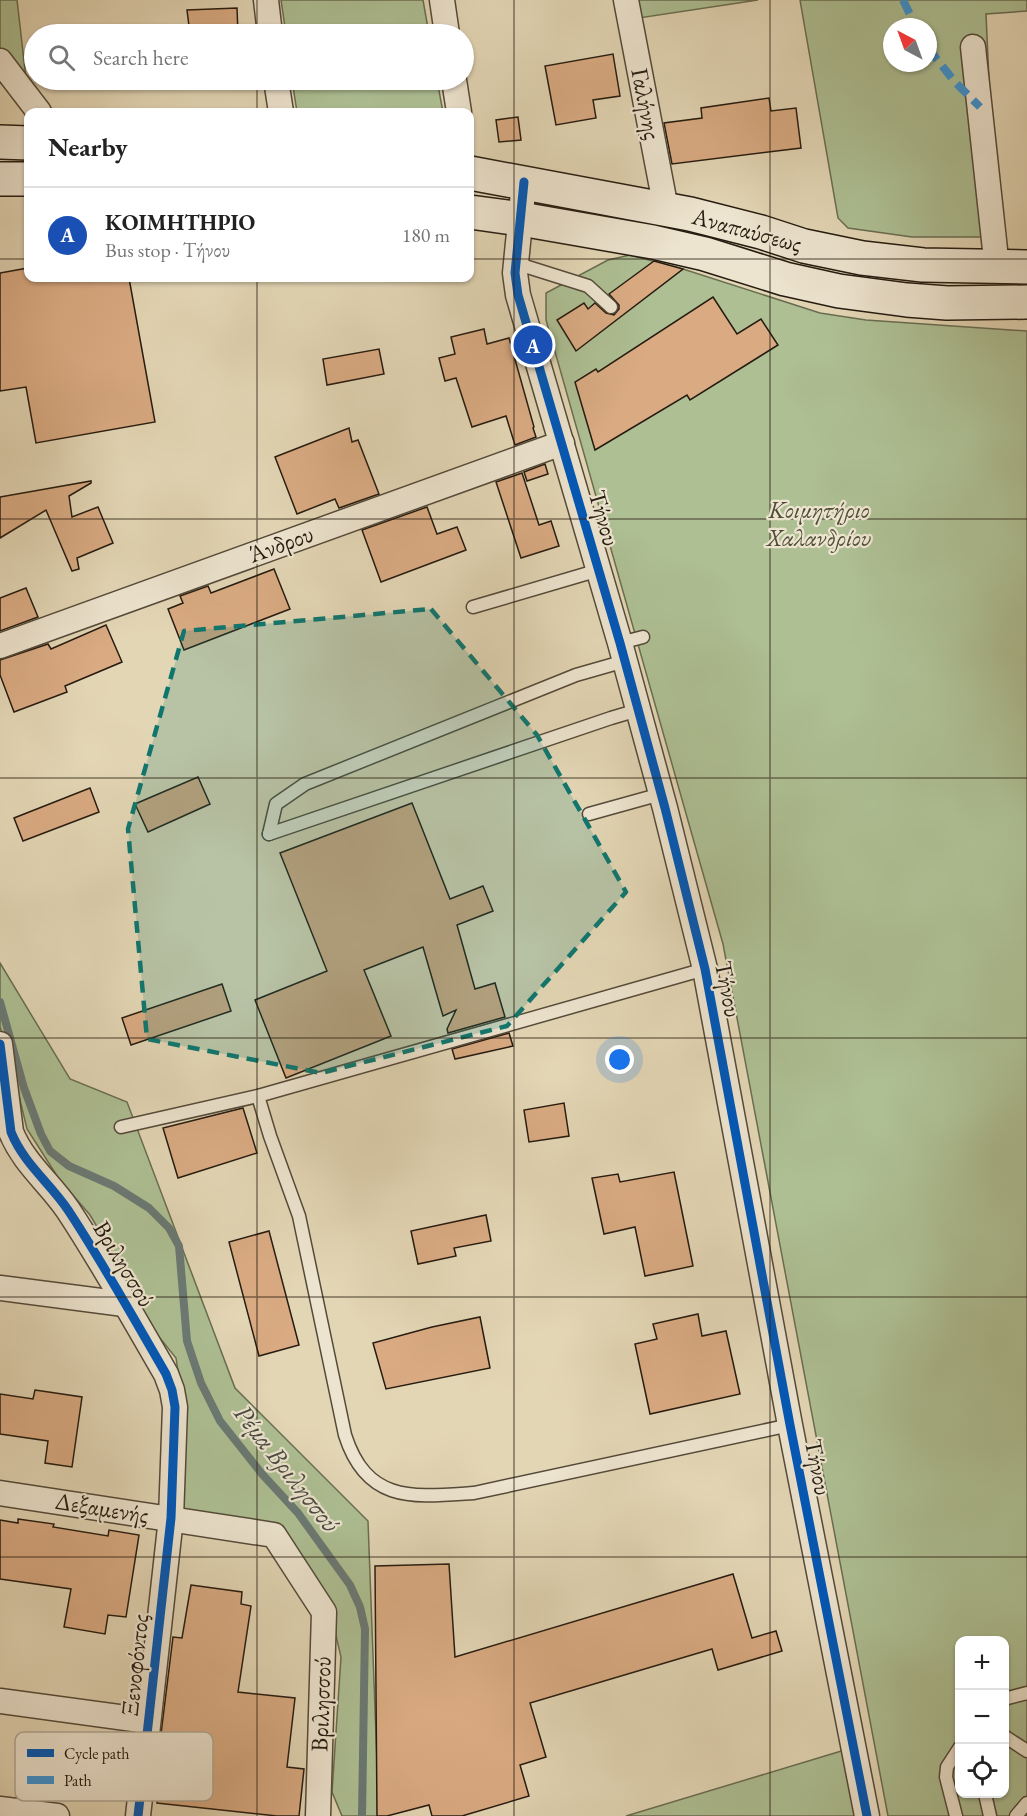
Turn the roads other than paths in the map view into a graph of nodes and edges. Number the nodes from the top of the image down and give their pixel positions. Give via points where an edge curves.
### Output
1 (266, 0) edge
2 (441, 0) edge
3 (626, 0) edge
4 (269, 24) edge
5 (445, 24) edge
6 (974, 47) dead end
7 (0, 61) edge
8 (278, 90) edge
9 (456, 90) edge
10 (36, 108) edge
11 (280, 108) edge
12 (458, 108) edge
13 (0, 142) edge
14 (24, 143) edge
15 (474, 174) edge
16 (0, 179) edge
17 (24, 179) edge
18 (524, 182) junction
19 (666, 209) junction
20 (474, 213) edge
21 (520, 219) junction
22 (515, 263) junction
23 (1012, 268) edge
24 (1027, 302) edge
25 (611, 307) dead end
26 (562, 443) junction
27 (599, 570) junction
28 (473, 608) dead end
29 (643, 637) dead end
30 (0, 646) edge
31 (622, 652) junction
32 (638, 710) junction
33 (661, 794) junction
34 (590, 814) dead end
35 (705, 969) junction
36 (0, 1044) edge
37 (258, 1096) junction
38 (121, 1126) dead end
39 (0, 1288) edge
40 (124, 1304) junction
41 (790, 1425) junction
42 (0, 1493) edge
43 (171, 1518) junction
44 (274, 1535) joint
45 (1027, 1693) edge
46 (1009, 1698) edge
47 (0, 1701) edge
48 (148, 1721) junction
49 (147, 1732) edge
50 (1009, 1740) edge
51 (1027, 1751) edge
52 (955, 1755) edge
53 (986, 1798) edge
54 (140, 1801) edge
55 (1027, 1803) edge
56 (0, 1809) edge
57 (57, 1816) edge
58 (138, 1816) edge
59 (318, 1816) edge
60 (867, 1816) edge
61 (956, 1816) edge
62 (990, 1816) edge
63 (1016, 1816) edge

1 - 4 street
2 - 5 street
3 - 19 street, Γαλήνης
6 - 23 street
7 - 10 street
8 - 11 street
9 - 12 street
13 - 14 main road
15 - 18 main road, Αναπαύσεως
16 - 17 main road
18 - 19 main road, Αναπαύσεως
18 - 21 street, Τήνου
19 - 23 main road, Αναπαύσεως via 862,258
20 - 21 main road, Αναπαύσεως
21 - 22 street, Τήνου
21 - 24 main road, Αναπαύσεως via 685,249 839,291 947,303
22 - 25 lane via 588,286
22 - 26 street, Τήνου via 518,295
26 - 27 street, Τήνου
26 - 30 street, Άνδρου
27 - 28 lane
27 - 31 street, Τήνου
29 - 31 lane
31 - 32 street, Τήνου
31 - 32 lane via 576,675 305,784 276,804 269,834
32 - 33 street, Τήνου
33 - 34 lane
33 - 35 street, Τήνου
35 - 37 lane
35 - 41 street, Τήνου
36 - 40 street, Βριλησσού via 16,1146 67,1208
37 - 38 lane
37 - 41 lane via 299,1216 350,1452 363,1472 379,1485 398,1494 474,1493
39 - 40 street
40 - 43 street, Βριλησσού via 172,1390 175,1407
41 - 60 street, Τήνου
42 - 43 street, Δεξαμενής
43 - 44 street, Δεξαμενής
43 - 48 street, Ξενοφόντος
44 - 59 street, Βριλησσού via 324,1612
45 - 46 lane
47 - 48 street
48 - 49 street, Ξενοφόντος
50 - 51 lane
52 - 61 lane via 946,1776
53 - 62 lane
54 - 58 street, Ξενοφόντος
55 - 63 lane
56 - 57 street

